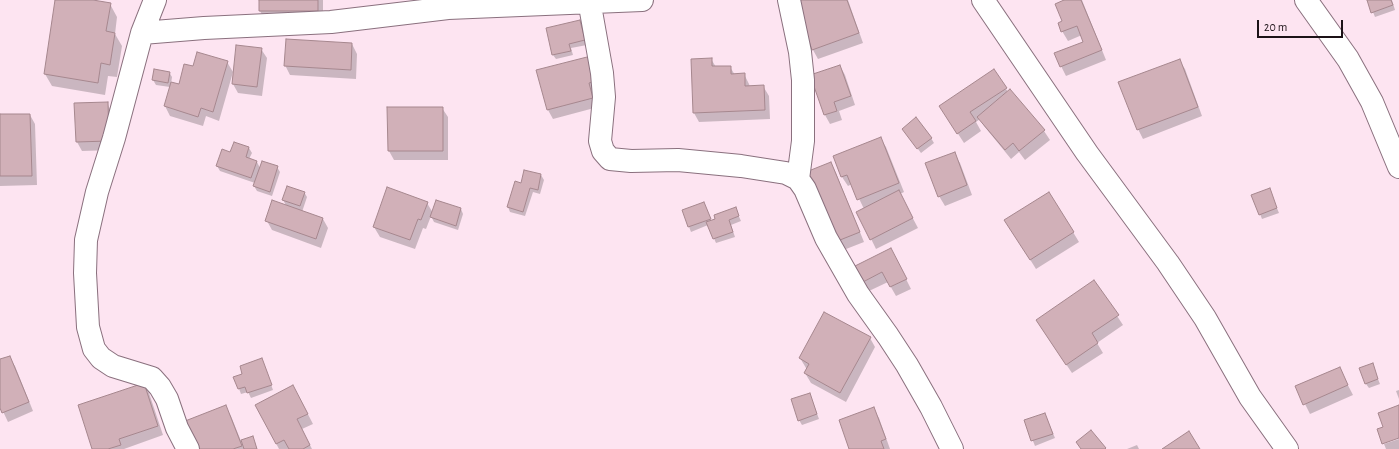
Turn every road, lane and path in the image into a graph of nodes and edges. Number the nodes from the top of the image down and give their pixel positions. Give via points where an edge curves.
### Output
1 (156, 0) edge
2 (642, 0) edge
3 (789, 0) edge
4 (983, 0) edge
5 (1306, 0) edge
6 (589, 1) edge
7 (142, 33) junction
8 (1399, 167) edge
9 (798, 179) junction
10 (188, 449) edge
11 (952, 449) edge
12 (1287, 449) edge

1 - 7 street
2 - 6 street
3 - 9 street via 803,80 803,141
4 - 12 street via 1082,147 1168,263 1205,318 1250,398
5 - 8 street via 1348,59 1372,102
6 - 7 street via 448,8 331,22
6 - 9 street via 604,97 600,141 603,151 610,159 678,160 734,165 786,173
7 - 10 street via 86,240 88,327 94,349 101,358 113,366 152,378 160,387
9 - 11 street via 805,189 826,238 858,294 907,365

